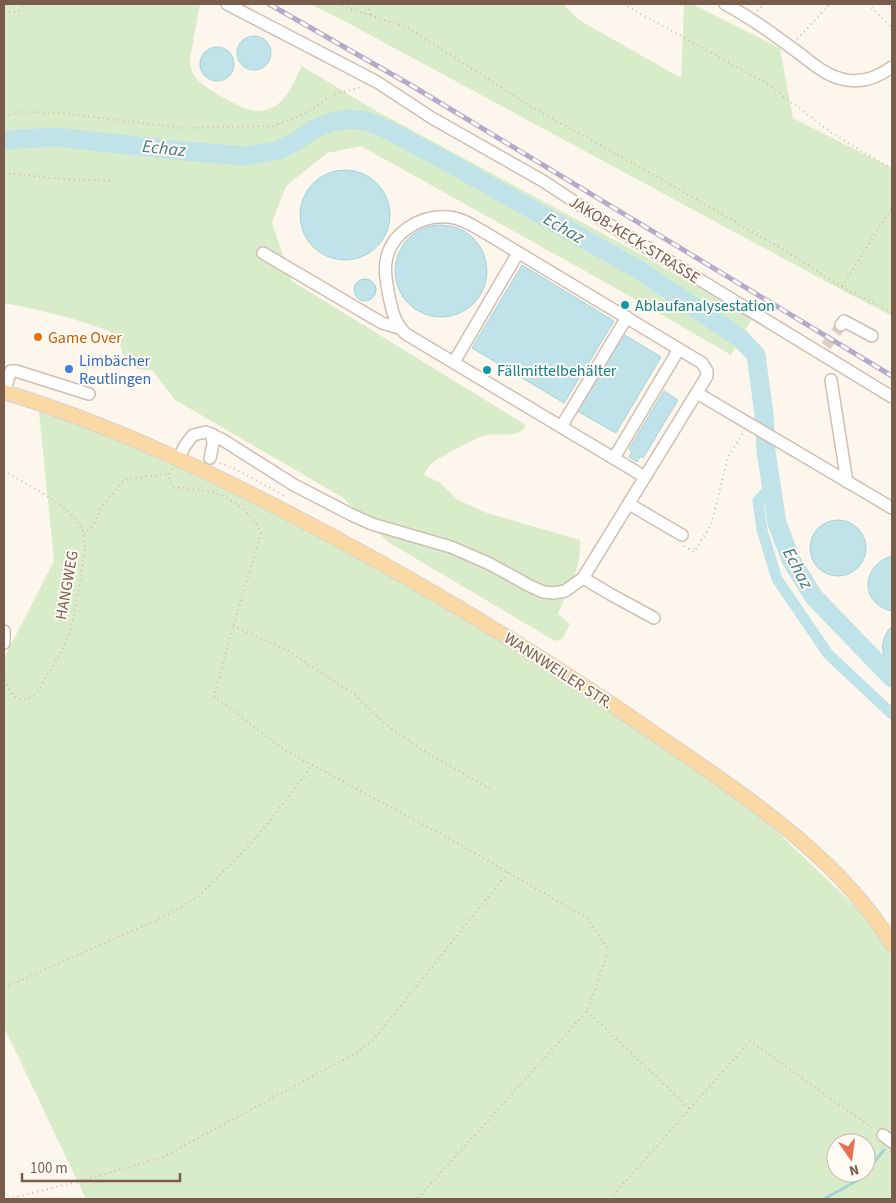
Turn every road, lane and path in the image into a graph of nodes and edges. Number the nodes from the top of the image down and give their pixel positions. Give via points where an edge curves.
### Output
1 (23, 4) edge
2 (227, 4) edge
3 (337, 4) edge
4 (368, 4) edge
5 (623, 4) edge
6 (725, 4) edge
7 (830, 4) edge
8 (868, 4) edge
9 (4, 13) edge
10 (370, 15) junction
11 (892, 28) edge
12 (790, 46) junction
13 (892, 67) edge
14 (378, 82) junction
15 (4, 116) edge
16 (892, 168) edge
17 (4, 173) edge
18 (111, 181) dead end
19 (892, 208) edge
20 (263, 253) dead end
21 (518, 253) junction
22 (842, 287) junction
23 (892, 312) edge
24 (627, 317) junction
25 (841, 325) dead end
26 (399, 328) junction
27 (872, 336) dead end
28 (808, 344) junction
29 (826, 346) dead end
30 (679, 349) junction
31 (454, 362) junction
32 (831, 380) dead end
33 (4, 392) edge
34 (697, 393) junction
35 (88, 394) dead end
36 (892, 397) edge
37 (748, 424) junction
38 (561, 427) junction
39 (212, 434) junction
40 (210, 458) dead end
41 (614, 458) junction
42 (179, 459) junction
43 (4, 471) edge
44 (169, 474) junction
45 (646, 477) junction
46 (847, 482) junction
47 (629, 504) junction
48 (892, 508) edge
49 (84, 534) junction
50 (682, 535) joint
51 (583, 578) junction
52 (654, 618) dead end
53 (233, 626) junction
54 (4, 631) edge
55 (4, 643) edge
56 (4, 672) edge
57 (312, 764) junction
58 (493, 791) dead end
59 (508, 871) junction
60 (892, 944) edge
61 (4, 988) edge
62 (587, 1011) junction
63 (690, 1109) junction
64 (888, 1139) edge
65 (8, 1199) edge
66 (417, 1199) edge
67 (610, 1199) edge

1 - 9 path via 19,11
2 - 14 street, JAKOB-KECK-STRASSE
3 - 10 path
4 - 10 path
5 - 16 path via 766,83 832,133
6 - 12 street
7 - 12 path
8 - 11 path
10 - 22 path via 408,28 535,109 789,253
12 - 13 street via 826,73 842,80 862,81 879,76
14 - 15 path via 332,95 313,109 273,126 183,128 61,113 19,112
14 - 28 street, JAKOB-KECK-STRASSE via 432,118 543,181
17 - 18 path
19 - 22 path
20 - 26 street via 382,323
21 - 24 street
21 - 26 street via 466,221 434,217 412,224 394,242 386,260 391,306
21 - 31 street
22 - 23 path
24 - 30 street
24 - 38 street
25 - 27 street via 844,321
26 - 31 street
28 - 29 street
28 - 36 street, JAKOB-KECK-STRASSE
30 - 34 street via 706,366 707,376
30 - 41 street
31 - 38 street
32 - 46 street
33 - 35 street via 11,371 16,371
33 - 42 main road, WANNWEILER STR. via 110,429
34 - 37 street
34 - 45 street
37 - 46 street
37 - 50 path via 728,457 711,525 694,552 682,545
38 - 41 street
39 - 40 street
39 - 42 street via 193,435
39 - 51 street via 344,512 457,550 543,592 565,591
41 - 45 street
42 - 44 path
42 - 60 main road, WANNWEILER STR. via 255,495 390,568 526,649 629,716 801,842 850,888
43 - 49 path, HANGWEG via 62,507 73,516
44 - 49 path via 125,479
44 - 53 path via 172,486 216,494 241,507 259,525 261,534
45 - 47 street
46 - 48 street
47 - 50 street
47 - 51 street
49 - 56 path, HANGWEG via 85,546 71,626 39,690 26,699 15,696 9,689
51 - 52 street
53 - 57 path via 214,696 286,751
53 - 58 path via 288,650 355,695 384,723 422,750
54 - 55 street
57 - 59 path
57 - 61 path via 257,837 200,895 166,916
59 - 62 path via 587,918 610,950
59 - 65 path via 374,1039 356,1053 163,1157
62 - 63 path
62 - 66 path
63 - 64 path via 750,1041
63 - 67 path

